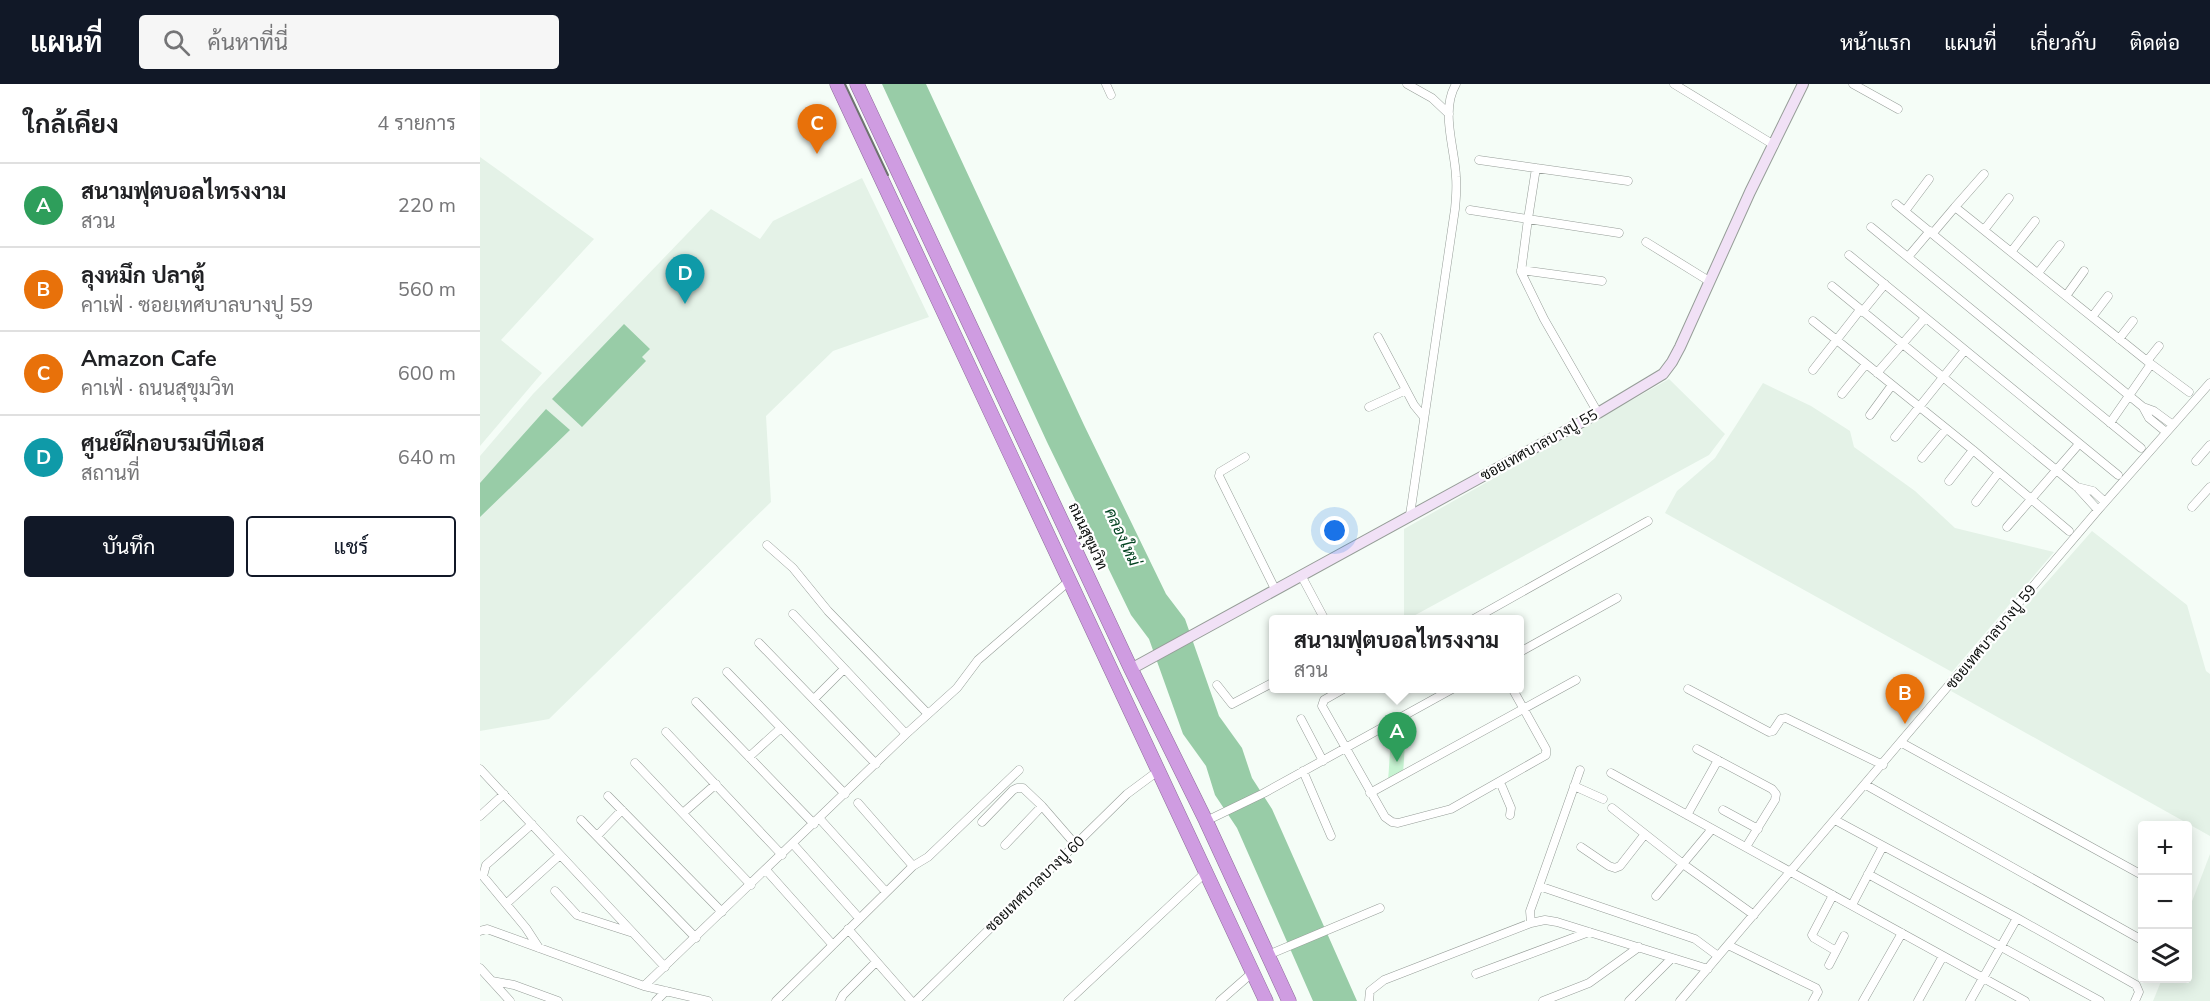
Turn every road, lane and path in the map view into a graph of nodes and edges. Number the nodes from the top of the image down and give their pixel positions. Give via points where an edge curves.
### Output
1 (837, 84) edge
2 (857, 84) edge
3 (1106, 84) edge
4 (1407, 84) edge
5 (1456, 84) edge
6 (1674, 84) edge
7 (1803, 84) edge
8 (1853, 84) edge
9 (1111, 95) dead end
10 (1898, 109) dead end
11 (1449, 114) junction
12 (1774, 145) junction
13 (1479, 160) dead end
14 (1536, 168) junction
15 (1984, 174) dead end
16 (1929, 179) dead end
17 (1628, 181) dead end
18 (2009, 198) dead end
19 (1896, 204) dead end
20 (1955, 207) junction
21 (1470, 210) dead end
22 (1905, 211) junction
23 (1528, 219) junction
24 (2035, 221) dead end
25 (1871, 227) dead end
26 (1984, 230) junction
27 (1931, 232) junction
28 (1619, 233) dead end
29 (1646, 242) dead end
30 (2060, 245) dead end
31 (2011, 252) junction
32 (1849, 255) dead end
33 (1908, 257) junction
34 (1521, 270) junction
35 (2084, 271) dead end
36 (2038, 273) junction
37 (1602, 281) dead end
38 (1709, 281) junction
39 (1884, 284) junction
40 (1832, 286) dead end
41 (2066, 296) junction
42 (2108, 296) dead end
43 (1861, 311) junction
44 (2092, 317) junction
45 (1925, 318) junction
46 (1813, 321) dead end
47 (2133, 321) dead end
48 (1378, 338) dead end
49 (2119, 339) junction
50 (1838, 340) junction
51 (1902, 344) junction
52 (2159, 346) dead end
53 (1965, 350) junction
54 (2149, 363) junction
55 (1866, 364) junction
56 (1813, 370) dead end
57 (1877, 373) junction
58 (1943, 377) junction
59 (2210, 383) edge
60 (1892, 385) junction
61 (1406, 390) junction
62 (2189, 392) dead end
63 (1842, 394) dead end
64 (2130, 395) junction
65 (1919, 406) junction
66 (1369, 407) dead end
67 (2143, 407) junction
68 (1598, 413) junction
69 (1870, 415) dead end
70 (1423, 416) junction
71 (2110, 423) junction
72 (2173, 425) junction
73 (1946, 429) junction
74 (2166, 432) junction
75 (1895, 437) dead end
76 (2079, 444) junction
77 (2210, 446) edge
78 (2141, 448) dead end
79 (1973, 450) junction
80 (1245, 458) dead end
81 (1922, 458) dead end
82 (2196, 461) dead end
83 (1038, 467) junction
84 (2056, 470) junction
85 (1999, 472) junction
86 (2118, 475) dead end
87 (1020, 476) junction
88 (1949, 481) dead end
89 (2077, 487) junction
90 (2209, 490) edge
91 (2030, 499) junction
92 (1976, 502) dead end
93 (2105, 502) junction
94 (2192, 507) dead end
95 (2098, 510) junction
96 (1410, 515) junction
97 (1648, 521) dead end
98 (2007, 527) dead end
99 (2069, 531) dead end
100 (767, 544) dead end
101 (1301, 575) junction
102 (1068, 581) junction
103 (1275, 589) junction
104 (1617, 598) dead end
105 (793, 614) dead end
106 (1322, 615) edge
107 (1481, 615) edge
108 (759, 643) dead end
109 (1524, 650) edge
110 (844, 669) junction
111 (1131, 669) junction
112 (727, 672) dead end
113 (1576, 680) dead end
114 (1217, 685) dead end
115 (1269, 685) edge
116 (1688, 688) dead end
117 (1336, 693) edge
118 (1445, 693) edge
119 (1515, 693) edge
120 (814, 699) junction
121 (696, 702) dead end
122 (1523, 708) junction
123 (928, 714) junction
124 (1300, 719) dead end
125 (781, 728) junction
126 (666, 732) dead end
127 (906, 734) junction
128 (1902, 743) junction
129 (1345, 748) junction
130 (1696, 749) dead end
131 (749, 757) junction
132 (1718, 760) junction
133 (1323, 761) junction
134 (635, 763) dead end
135 (876, 764) junction
136 (1883, 765) junction
137 (480, 769) edge
138 (1019, 770) dead end
139 (1580, 770) dead end
140 (1158, 771) junction
141 (1303, 771) junction
142 (1611, 773) dead end
143 (1500, 782) junction
144 (716, 784) junction
145 (1866, 784) junction
146 (1574, 786) junction
147 (1370, 793) junction
148 (504, 794) junction
149 (845, 794) junction
150 (608, 796) dead end
151 (1603, 799) dead end
152 (858, 803) dead end
153 (1042, 806) junction
154 (1612, 808) dead end
155 (622, 810) junction
156 (1723, 810) dead end
157 (683, 813) junction
158 (1510, 814) dead end
159 (1687, 815) junction
160 (480, 816) edge
161 (582, 820) dead end
162 (1835, 820) junction
163 (817, 821) junction
164 (1206, 821) junction
165 (982, 822) dead end
166 (532, 824) junction
167 (1712, 829) junction
168 (1758, 829) junction
169 (1645, 834) junction
170 (597, 836) junction
171 (1331, 836) dead end
172 (793, 844) junction
173 (1075, 844) junction
174 (1005, 845) dead end
175 (1883, 846) junction
176 (1581, 847) dead end
177 (1746, 848) junction
178 (560, 855) junction
179 (782, 855) junction
180 (1683, 864) junction
181 (913, 866) junction
182 (766, 870) junction
183 (1206, 872) junction
184 (1791, 872) junction
185 (2138, 873) edge
186 (1868, 874) junction
187 (751, 885) junction
188 (1539, 886) junction
189 (555, 891) dead end
190 (886, 891) junction
191 (1833, 895) junction
192 (1656, 896) dead end
193 (507, 903) junction
194 (1852, 905) junction
195 (1380, 908) dead end
196 (722, 912) junction
197 (1754, 915) junction
198 (859, 918) junction
199 (2017, 918) junction
200 (1531, 923) junction
201 (848, 929) junction
202 (480, 931) edge
203 (631, 932) junction
204 (1589, 932) junction
205 (1902, 933) junction
206 (1844, 936) dead end
207 (696, 938) junction
208 (2138, 938) edge
209 (832, 944) junction
210 (1728, 945) junction
211 (2001, 947) junction
212 (539, 948) junction
213 (1639, 948) junction
214 (1836, 951) junction
215 (1268, 956) junction
216 (1718, 956) junction
217 (1943, 956) junction
218 (1672, 958) junction
219 (876, 962) junction
220 (1829, 965) dead end
221 (665, 967) junction
222 (480, 968) edge
223 (1708, 969) junction
224 (1252, 972) junction
225 (1476, 974) dead end
226 (1983, 979) junction
227 (492, 981) junction
228 (644, 986) junction
229 (666, 991) junction
230 (510, 1001) edge
231 (558, 1001) edge
232 (656, 1001) edge
233 (708, 1001) edge
234 (776, 1001) edge
235 (840, 1001) edge
236 (911, 1001) edge
237 (916, 1001) edge
238 (1068, 1001) edge
239 (1220, 1001) edge
240 (1266, 1001) edge
241 (1289, 1001) edge
242 (1369, 1001) edge
243 (1543, 1001) edge
244 (1629, 1001) edge
245 (1680, 1001) edge
246 (1813, 1001) edge
247 (1863, 1001) edge
248 (1918, 1001) edge
249 (1970, 1001) edge
250 (2025, 1001) edge
251 (2100, 1001) edge
252 (2135, 1001) edge

1 - 87 highway
2 - 83 highway, ถนนสุขุมวิท
3 - 9 street
4 - 11 street via 1432,98
5 - 11 street
6 - 12 street
7 - 12 street, ซอยเทศบาลบางปู 55
8 - 10 street
11 - 70 street via 1456,191
12 - 38 street, ซอยเทศบาลบางปู 55
13 - 14 street
14 - 17 street
14 - 23 street
15 - 20 street
16 - 22 street
18 - 26 street
19 - 22 street
20 - 26 street
20 - 27 street
21 - 23 street
22 - 27 street
23 - 28 street
23 - 34 street
24 - 31 street
25 - 33 street
26 - 31 street
27 - 33 street
27 - 64 street
29 - 38 street
30 - 36 street
31 - 36 street
32 - 39 street
33 - 71 street
34 - 37 street
34 - 68 street
35 - 41 street
36 - 41 street
38 - 68 street, ซอยเทศบาลบางปู 55 via 1668,369
39 - 43 street
39 - 45 street
40 - 43 street
41 - 44 street
42 - 44 street
43 - 50 street
43 - 51 street
44 - 49 street
45 - 51 street
45 - 53 street
46 - 50 street
47 - 49 street
48 - 61 street
49 - 54 street
50 - 55 street
50 - 56 street
51 - 57 street
51 - 58 street
52 - 54 street
53 - 58 street
53 - 76 street
54 - 62 street
54 - 64 street
55 - 57 street
55 - 63 street
57 - 60 street
58 - 65 street
58 - 84 street
59 - 72 street, ซอยเทศบาลบางปู 59
60 - 65 street
60 - 69 street
61 - 66 street
61 - 70 street
64 - 67 street
64 - 71 street
65 - 73 street
65 - 75 street
67 - 72 street
67 - 74 street via 2149,418
68 - 96 street, ซอยเทศบาลบางปู 55
70 - 96 street
71 - 78 street
72 - 74 street, ซอยเทศบาลบางปู 59
73 - 79 street
73 - 81 street
74 - 93 street, ซอยเทศบาลบางปู 59
76 - 84 street
76 - 86 street
77 - 82 street
79 - 85 street
79 - 88 street
80 - 103 street via 1219,476
83 - 87 highway
83 - 111 highway, ถนนสุขุมวิท
84 - 89 street
84 - 91 street
85 - 91 street
85 - 92 street
87 - 102 highway
89 - 93 street via 2092,491
89 - 95 street
90 - 94 street
91 - 98 street
91 - 99 street
93 - 95 street, ซอยเทศบาลบางปู 59
95 - 128 street, ซอยเทศบาลบางปู 59
96 - 101 street, ซอยเทศบาลบางปู 55
97 - 107 street
100 - 123 street
101 - 103 street, ซอยเทศบาลบางปู 55
101 - 106 street
102 - 123 street via 985,654 957,688
102 - 140 highway
103 - 111 street, ซอยเทศบาลบางปู 55
104 - 109 street
105 - 110 street
108 - 120 street
110 - 120 street
110 - 127 street
111 - 164 highway, ถนนสุขุมวิท
112 - 125 street
113 - 122 street
114 - 115 street via 1232,705
116 - 136 street via 1769,732 1786,718
117 - 129 street via 1324,700 1322,706
118 - 129 street
119 - 122 street
120 - 135 street
121 - 131 street
122 - 143 street via 1547,753
122 - 147 street
123 - 127 street
124 - 133 street
125 - 131 street
125 - 149 street
126 - 144 street
127 - 135 street
128 - 136 street, ซอยเทศบาลบางปู 59
128 - 185 street
129 - 133 street
129 - 147 street
130 - 132 street
131 - 163 street
132 - 159 street
132 - 168 street via 1775,791 1775,800
133 - 141 street
134 - 157 street
135 - 149 street
136 - 145 street, ซอยเทศบาลบางปู 59
137 - 148 street
138 - 181 street via 928,857
139 - 146 street
140 - 173 street, ซอยเทศบาลบางปู 60 via 1127,794
140 - 183 highway
141 - 164 street
141 - 171 street
142 - 159 street
143 - 147 street via 1445,812 1398,823 1385,817
143 - 158 street
144 - 157 street
144 - 179 street
145 - 162 street, ซอยเทศบาลบางปู 59
145 - 208 street
146 - 151 street
146 - 188 street
148 - 160 street
148 - 166 street
149 - 163 street
150 - 155 street
152 - 181 street
153 - 165 street via 1026,789 1017,788
153 - 173 street
153 - 174 street
154 - 169 street
155 - 170 street
155 - 196 street
156 - 168 street
157 - 187 street
159 - 167 street
161 - 170 street
162 - 175 street
162 - 184 street, ซอยเทศบาลบางปู 59
163 - 172 street
163 - 190 street
164 - 215 highway, ถนนสุขุมวิท
166 - 178 street
166 - 193 street via 483,871 484,880
167 - 177 street
167 - 180 street
168 - 177 street
169 - 176 street via 1615,868
169 - 180 street
170 - 207 street
172 - 179 street
172 - 198 street
173 - 237 street, ซอยเทศบาลบางปู 60
175 - 186 street
175 - 199 street
177 - 184 street
178 - 193 street
178 - 203 street
179 - 182 street
180 - 192 street
180 - 197 street
181 - 190 street
182 - 187 street
182 - 209 street
183 - 224 highway
183 - 238 street
184 - 191 street
184 - 197 street, ซอยเทศบาลบางปู 59
186 - 194 street
186 - 211 street
187 - 196 street
188 - 200 street via 1530,911
188 - 216 street via 1695,939
189 - 203 street via 577,915
190 - 198 street
191 - 194 street
191 - 214 street via 1812,935
193 - 212 street
194 - 205 street
195 - 215 street
196 - 207 street
197 - 210 street, ซอยเทศบาลบางปู 59
198 - 201 street
199 - 211 street
199 - 252 street via 2136,985 2139,992
200 - 204 street via 1551,920
200 - 242 street via 1378,982 1370,991
201 - 209 street
201 - 219 street
202 - 212 street via 486,929
203 - 221 street
204 - 213 street
204 - 225 street
205 - 217 street
205 - 247 street
206 - 214 street
207 - 221 street
209 - 234 street
210 - 216 street, ซอยเทศบาลบางปู 59
210 - 246 street via 1816,988
211 - 226 street
211 - 251 street
212 - 228 street
213 - 218 street
213 - 243 street via 1589,983
214 - 220 street
215 - 241 highway, ถนนสุขุมวิท
216 - 223 street, ซอยเทศบาลบางปู 59
217 - 226 street
217 - 248 street
218 - 223 street
218 - 244 street
219 - 235 street
219 - 236 street
221 - 228 street
222 - 227 street
223 - 245 street, ซอยเทศบาลบางปู 59
224 - 239 street
224 - 240 highway
226 - 249 street
226 - 250 street
227 - 230 street
227 - 231 street
228 - 229 street
229 - 232 street
229 - 233 street

